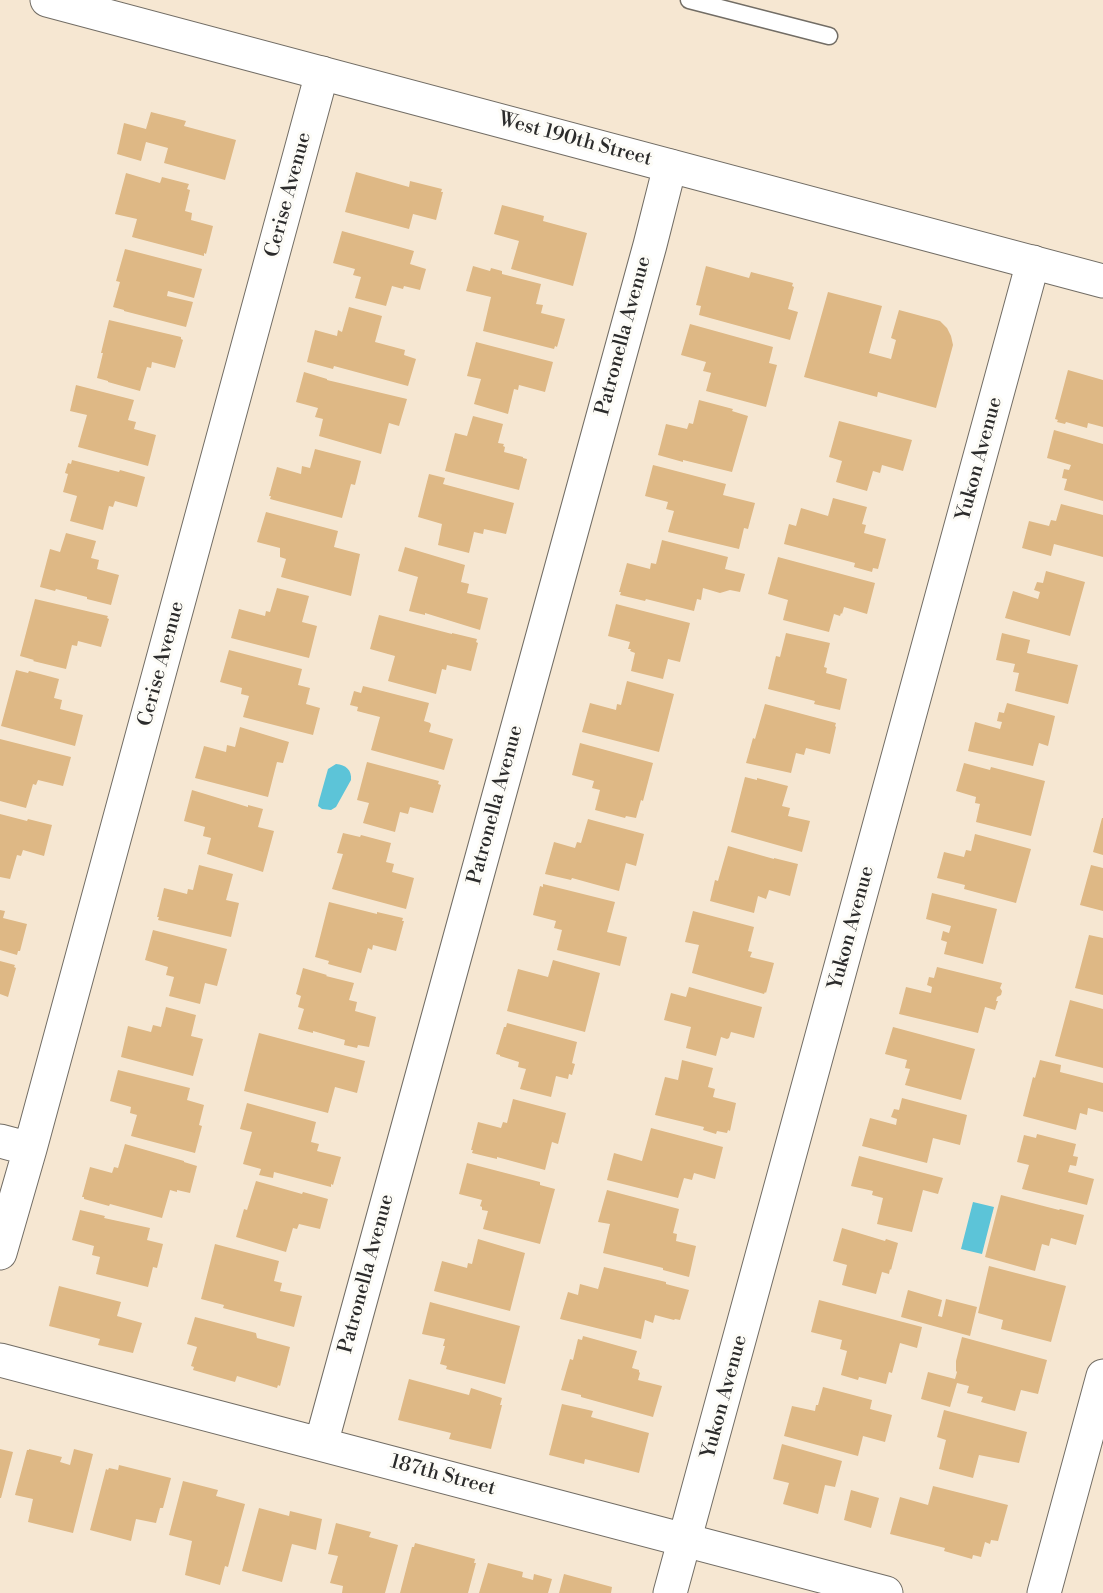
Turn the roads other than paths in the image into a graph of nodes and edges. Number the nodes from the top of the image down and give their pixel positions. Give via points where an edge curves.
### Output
1 (47, 0) edge
2 (689, 0) edge
3 (829, 36) dead end
4 (322, 73) junction
5 (670, 165) junction
6 (1033, 262) junction
7 (1103, 281) edge
8 (15, 1145) edge
9 (0, 1254) edge
10 (0, 1360) edge
11 (1103, 1376) edge
12 (321, 1444) junction
13 (685, 1540) junction
14 (670, 1593) edge
15 (886, 1593) edge
16 (1044, 1593) edge

1 - 4 street, West 190th Street
2 - 3 lane
4 - 5 street, West 190th Street
4 - 8 street, Cerise Avenue
5 - 6 street, West 190th Street
5 - 12 street, Patronella Avenue
6 - 7 street, West 190th Street
6 - 13 street, Yukon Avenue
8 - 9 street, Cerise Avenue
10 - 12 street, 187th Street
11 - 16 street
12 - 13 street, 187th Street
13 - 14 street, Yukon Avenue
13 - 15 street, 187th Street

